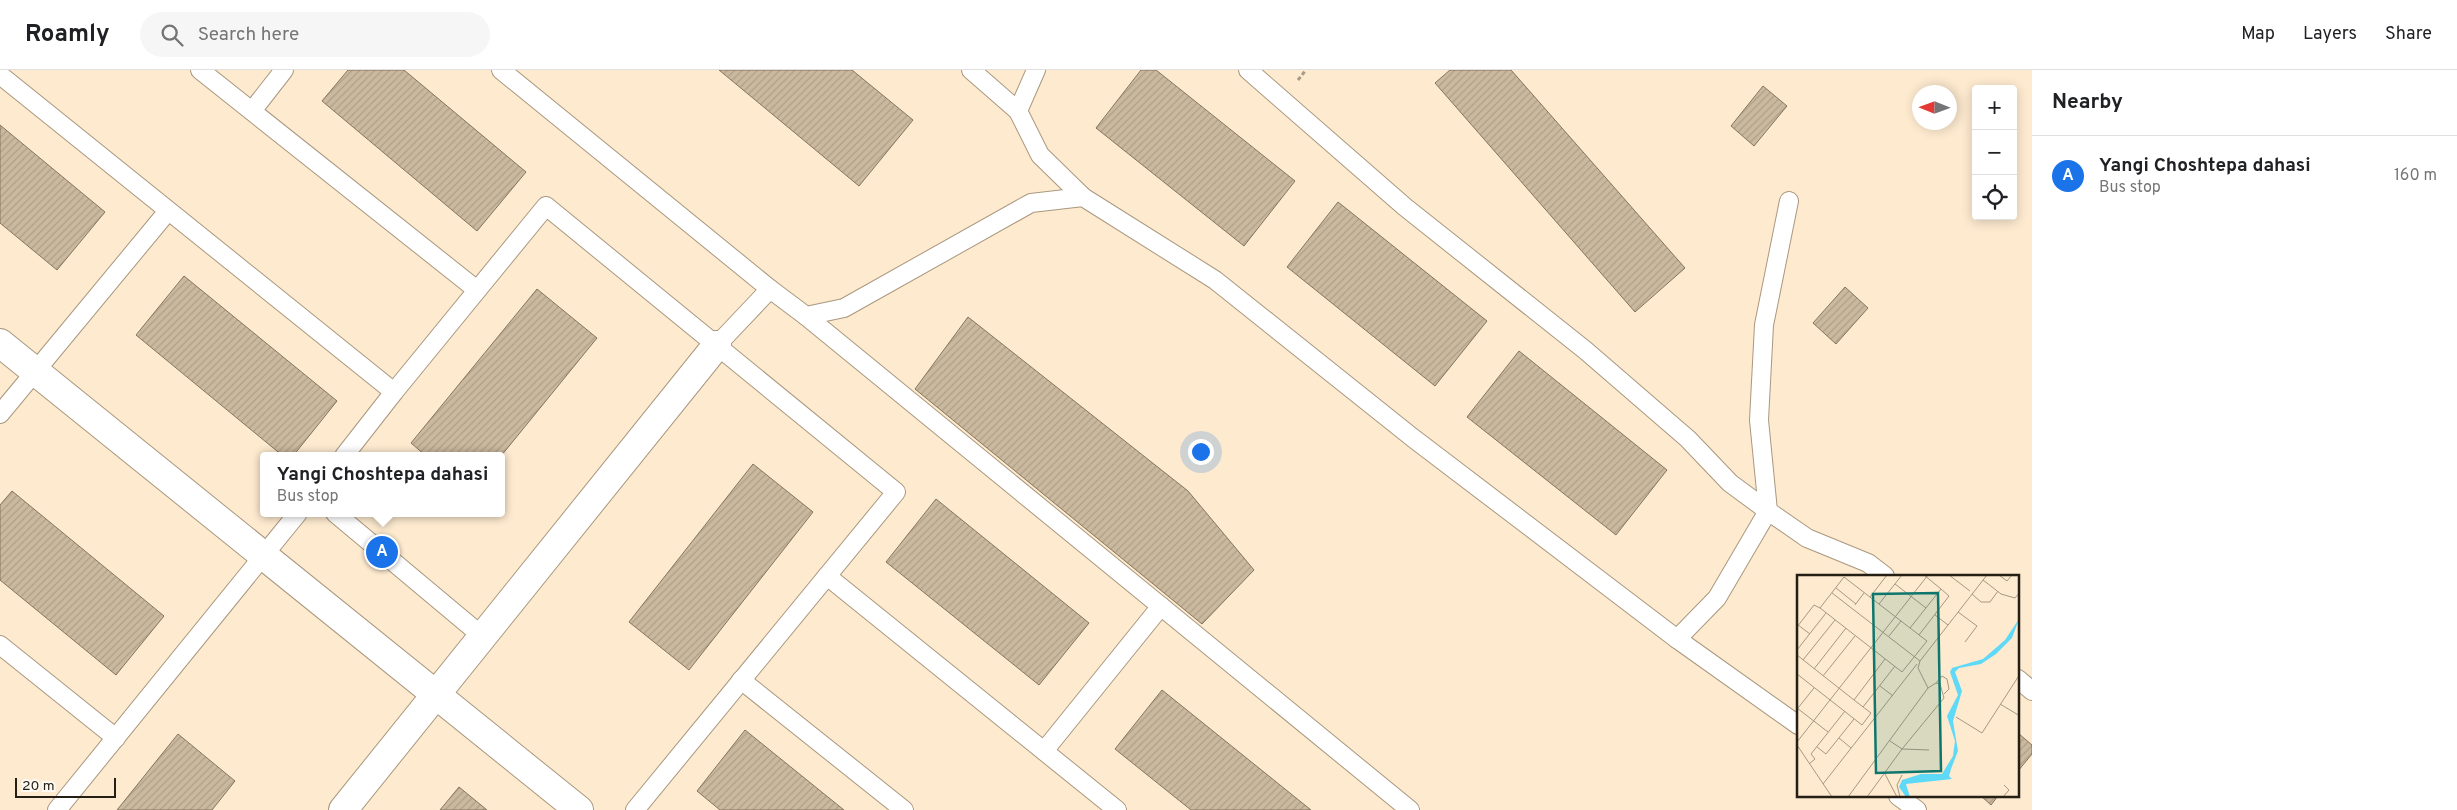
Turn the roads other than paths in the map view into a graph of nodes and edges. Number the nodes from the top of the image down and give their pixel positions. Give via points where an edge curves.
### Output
1 (200, 70) edge
2 (284, 70) edge
3 (501, 70) edge
4 (971, 70) edge
5 (1036, 70) edge
6 (1248, 70) edge
7 (0, 75) edge
8 (252, 111) junction
9 (1018, 111) junction
10 (1083, 197) junction
11 (1789, 201) dead end
12 (168, 210) junction
13 (770, 289) junction
14 (477, 290) junction
15 (806, 316) junction
16 (0, 342) edge
17 (717, 345) junction
18 (35, 371) junction
19 (394, 392) junction
20 (0, 414) edge
21 (347, 452) edge
22 (1768, 511) junction
23 (295, 517) edge
24 (340, 517) edge
25 (264, 557) junction
26 (1884, 575) edge
27 (827, 576) junction
28 (1161, 606) junction
29 (482, 636) junction
30 (1677, 639) junction
31 (0, 645) edge
32 (741, 680) junction
33 (2020, 681) edge
34 (2032, 691) edge
35 (434, 695) junction
36 (1797, 724) edge
37 (116, 738) junction
38 (1044, 751) junction
39 (1901, 798) edge
40 (57, 810) edge
41 (343, 810) edge
42 (579, 810) edge
43 (635, 810) edge
44 (904, 810) edge
45 (1117, 810) edge
46 (1410, 810) edge
47 (1917, 810) edge

1 - 8 lane
2 - 8 lane
3 - 13 lane
4 - 9 lane
5 - 9 lane
6 - 22 lane via 1405,208 1585,350 1688,439 1730,483
7 - 12 lane
8 - 14 lane
9 - 10 lane via 1040,155
10 - 15 lane via 1031,203 844,308
10 - 30 lane via 1215,280 1413,438
11 - 22 lane via 1764,325 1758,420
12 - 18 lane
12 - 19 lane
13 - 15 lane
13 - 17 lane
14 - 17 lane via 546,206
14 - 19 lane
15 - 28 lane
16 - 18 street
17 - 27 lane via 896,492
17 - 29 street
18 - 20 lane
18 - 25 street
19 - 21 lane
22 - 26 lane via 1807,538 1868,563
22 - 30 lane via 1717,598
23 - 25 lane
24 - 29 lane
25 - 35 street
25 - 37 lane
27 - 32 lane
27 - 38 lane
28 - 38 lane
28 - 46 lane
29 - 35 street
30 - 36 lane
31 - 37 lane
32 - 43 lane
32 - 44 lane
33 - 34 lane
35 - 41 street
35 - 42 street
37 - 40 lane
38 - 45 lane
39 - 47 lane

